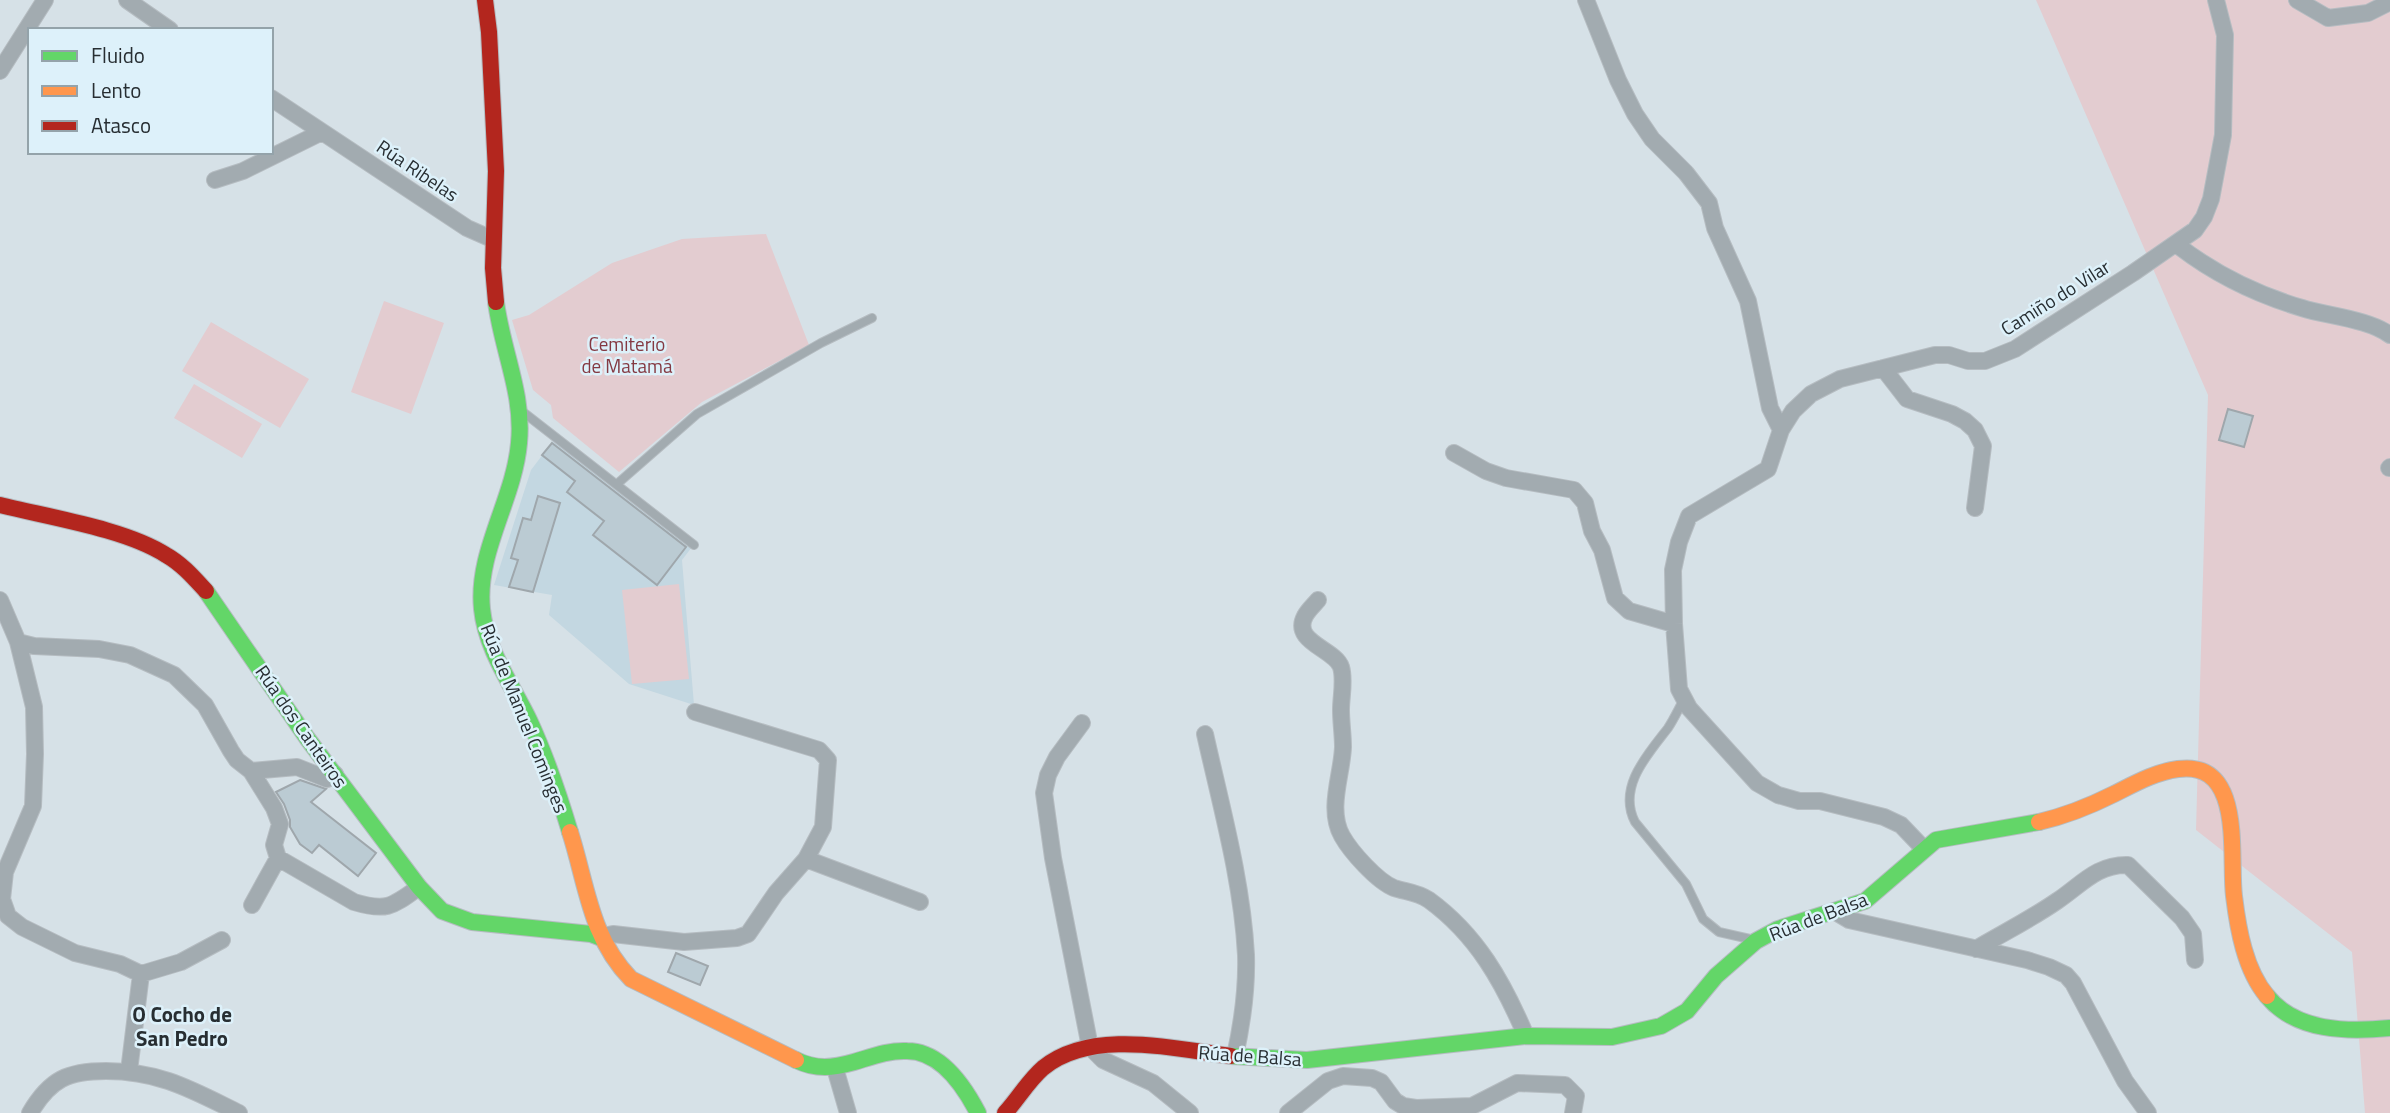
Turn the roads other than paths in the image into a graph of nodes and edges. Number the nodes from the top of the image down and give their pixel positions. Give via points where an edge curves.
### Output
1 (45, 0) edge
2 (127, 0) edge
3 (485, 0) edge
4 (498, 0) edge
5 (1586, 0) edge
6 (2216, 0) edge
7 (2297, 0) edge
8 (2390, 2) edge
9 (167, 28) edge
10 (0, 71) edge
11 (273, 99) edge
12 (322, 132) junction
13 (215, 180) dead end
14 (492, 239) junction
15 (2176, 244) junction
16 (872, 318) dead end
17 (2390, 335) edge
18 (1884, 368) junction
19 (521, 410) junction
20 (1782, 430) junction
21 (1454, 453) dead end
22 (617, 484) junction
23 (0, 505) edge
24 (1975, 508) dead end
25 (694, 545) dead end
26 (0, 600) edge
27 (1318, 600) dead end
28 (0, 624) edge
29 (1674, 625) junction
30 (16, 639) junction
31 (1684, 699) junction
32 (695, 712) dead end
33 (1082, 723) dead end
34 (1205, 734) dead end
35 (251, 771) junction
36 (335, 774) junction
37 (1923, 848) junction
38 (278, 858) junction
39 (806, 859) junction
40 (419, 887) junction
41 (920, 902) dead end
42 (252, 905) dead end
43 (1834, 911) junction
44 (599, 937) junction
45 (222, 940) dead end
46 (1756, 941) junction
47 (1976, 949) junction
48 (2194, 960) dead end
49 (141, 974) junction
50 (2390, 1028) edge
51 (1526, 1036) junction
52 (1090, 1047) junction
53 (1353, 1055) junction
54 (1235, 1056) junction
55 (835, 1068) junction
56 (129, 1071) junction
57 (1381, 1082) junction
58 (30, 1113) edge
59 (239, 1113) edge
60 (848, 1113) edge
61 (978, 1113) edge
62 (1005, 1113) edge
63 (1190, 1113) edge
64 (1288, 1113) edge
65 (1573, 1113) edge
66 (2148, 1113) edge

1 - 10 street
2 - 9 street
3 - 4 street
3 - 14 street, Rúa de Manuel Cominges via 496,161
5 - 20 street via 1635,114 1709,202 1715,228 1748,301 1770,408
6 - 15 street, Camiño do Vilar via 2225,35 2223,135 2204,217
7 - 8 street via 2328,18 2368,13
11 - 12 street, Rúa Ribelas
12 - 13 street
12 - 14 street, Rúa Ribelas via 467,228
14 - 19 street, Rúa de Manuel Cominges via 497,317
15 - 17 street via 2221,275 2265,296
15 - 18 street, Camiño do Vilar via 2015,349 1985,361 1935,355
16 - 22 lane via 697,414
18 - 20 street, Camiño do Vilar via 1840,379 1811,394
18 - 24 street via 1907,399 1952,414 1975,430 1983,446
19 - 22 lane
19 - 44 street, Rúa de Manuel Cominges via 519,447 489,557 482,611 553,782
20 - 29 street, Camiño do Vilar via 1768,469 1689,516 1673,570
21 - 29 street via 1506,478 1574,490 1585,503 1615,598 1629,611
22 - 25 lane
23 - 36 street, Rúa dos Canteiros via 121,535 177,562 212,598
26 - 30 street
27 - 51 street via 1303,625 1310,641 1332,654 1342,668 1343,747 1335,811 1341,835 1384,882 1426,899 1471,937
28 - 30 street
29 - 31 street, Camiño do Vilar via 1679,689
30 - 35 street via 34,646 107,650 164,670 186,684 205,705 237,760
30 - 49 street via 34,706 35,754 33,806 5,872 2,899 8,916 75,953
31 - 37 street, Camiño do Vilar via 1768,789 1799,801 1884,817 1901,825
31 - 46 lane via 1637,771 1630,814 1686,884 1703,919 1719,932
32 - 39 street via 819,750 828,760 823,827
33 - 52 street via 1048,775 1044,793
34 - 54 street via 1244,932 1245,981
35 - 36 street via 297,767 327,779
35 - 38 street via 279,818 274,845
36 - 40 street, Rúa dos Canteiros
37 - 43 street, Rúa de Balsa via 1876,893
37 - 50 street, Rúa de Balsa via 1936,840 2055,818 2166,770 2200,770 2218,783 2226,801 2236,914 2260,988 2285,1013 2304,1022 2341,1030
38 - 40 street via 367,906 396,905
38 - 42 street
39 - 41 street
39 - 44 street via 776,892 748,934 737,939 684,942 613,933
40 - 44 street, Rúa dos Canteiros via 454,917
43 - 46 street, Rúa de Balsa
43 - 47 street via 1849,920
44 - 55 street, Rúa de Manuel Cominges via 631,979 798,1062
45 - 49 street via 181,962
46 - 51 street, Rúa de Balsa via 1716,976 1686,1011 1661,1026 1612,1037
47 - 48 street via 2058,901 2093,873 2108,866 2129,865 2193,934
47 - 66 street via 2038,963 2066,975 2082,995 2125,1081
49 - 56 street
51 - 53 street, Rúa de Balsa
52 - 54 street, Rúa de Balsa via 1135,1044
52 - 62 street, Rúa de Balsa via 1052,1062
52 - 63 street via 1103,1060 1153,1083
53 - 54 street, Rúa de Balsa via 1280,1061
53 - 57 street via 1355,1062 1376,1072
55 - 60 street
55 - 61 street via 884,1054 922,1054 953,1076
56 - 58 street via 72,1073 60,1078
56 - 59 street via 164,1078
57 - 64 street via 1335,1077
57 - 65 street via 1395,1101 1416,1108 1472,1106 1517,1083 1565,1085 1576,1096

